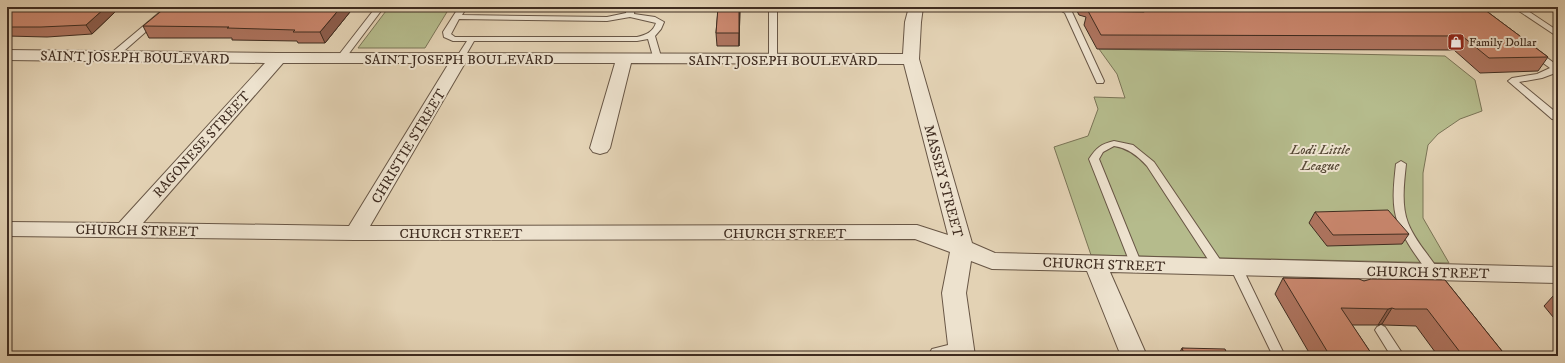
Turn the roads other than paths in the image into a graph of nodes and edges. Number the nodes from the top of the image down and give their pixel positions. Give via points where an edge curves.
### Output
1 (170, 7) edge
2 (380, 7) edge
3 (463, 7) edge
4 (773, 7) edge
5 (916, 7) edge
6 (1059, 7) edge
7 (1518, 7) edge
8 (1549, 7) edge
9 (630, 11) edge
10 (1558, 12) edge
11 (1070, 15) junction
12 (456, 18) junction
13 (1083, 21) dead end
14 (1558, 35) edge
15 (651, 36) junction
16 (472, 39) junction
17 (1526, 45) edge
18 (7, 56) edge
19 (113, 56) junction
20 (278, 58) junction
21 (340, 58) junction
22 (460, 58) junction
23 (911, 59) junction
24 (624, 60) junction
25 (658, 60) junction
26 (774, 60) junction
27 (1557, 69) edge
28 (1100, 81) dead end
29 (1558, 117) edge
30 (600, 148) dead end
31 (1401, 164) dead end
32 (7, 229) edge
33 (125, 230) junction
34 (355, 233) junction
35 (962, 248) junction
36 (1095, 264) junction
37 (1136, 265) junction
38 (1227, 267) junction
39 (1433, 271) junction
40 (1558, 275) edge
41 (1381, 330) dead end
42 (955, 355) edge
43 (1134, 356) edge
44 (1279, 356) edge
45 (1398, 356) edge

1 - 19 lane
2 - 21 lane
3 - 12 lane
4 - 26 lane
5 - 23 street, MASSEY STREET via 912,22
6 - 11 lane
7 - 14 lane
8 - 10 lane
9 - 12 lane via 607,19
9 - 15 lane via 634,17 652,18 660,22 656,32
11 - 13 lane
11 - 28 lane
12 - 16 lane via 447,35 453,38
15 - 16 lane via 636,39
15 - 25 lane
16 - 22 lane
17 - 27 lane
18 - 19 street, SAINT JOSEPH BOULEVARD
19 - 20 street, SAINT JOSEPH BOULEVARD
20 - 21 street, SAINT JOSEPH BOULEVARD
20 - 33 street, RAGONESE STREET
21 - 22 street, SAINT JOSEPH BOULEVARD
22 - 24 street, SAINT JOSEPH BOULEVARD
22 - 34 street, CHRISTIE STREET
23 - 26 street, SAINT JOSEPH BOULEVARD
23 - 35 street, MASSEY STREET
24 - 25 street, SAINT JOSEPH BOULEVARD
24 - 30 street
25 - 26 street, SAINT JOSEPH BOULEVARD
27 - 29 lane via 1539,76 1512,81
31 - 39 lane via 1401,218 1404,227
32 - 33 street, CHURCH STREET
33 - 34 street, CHURCH STREET
34 - 35 street, CHURCH STREET via 916,232
35 - 36 street, CHURCH STREET via 992,261
35 - 42 street, MASSEY STREET via 954,293
36 - 37 street, CHURCH STREET
36 - 43 street
37 - 38 street, CHURCH STREET
37 - 38 lane via 1094,160 1098,150 1105,145 1132,147 1143,154
38 - 39 street, CHURCH STREET via 1344,276
38 - 44 lane
39 - 40 street, CHURCH STREET
41 - 45 lane

